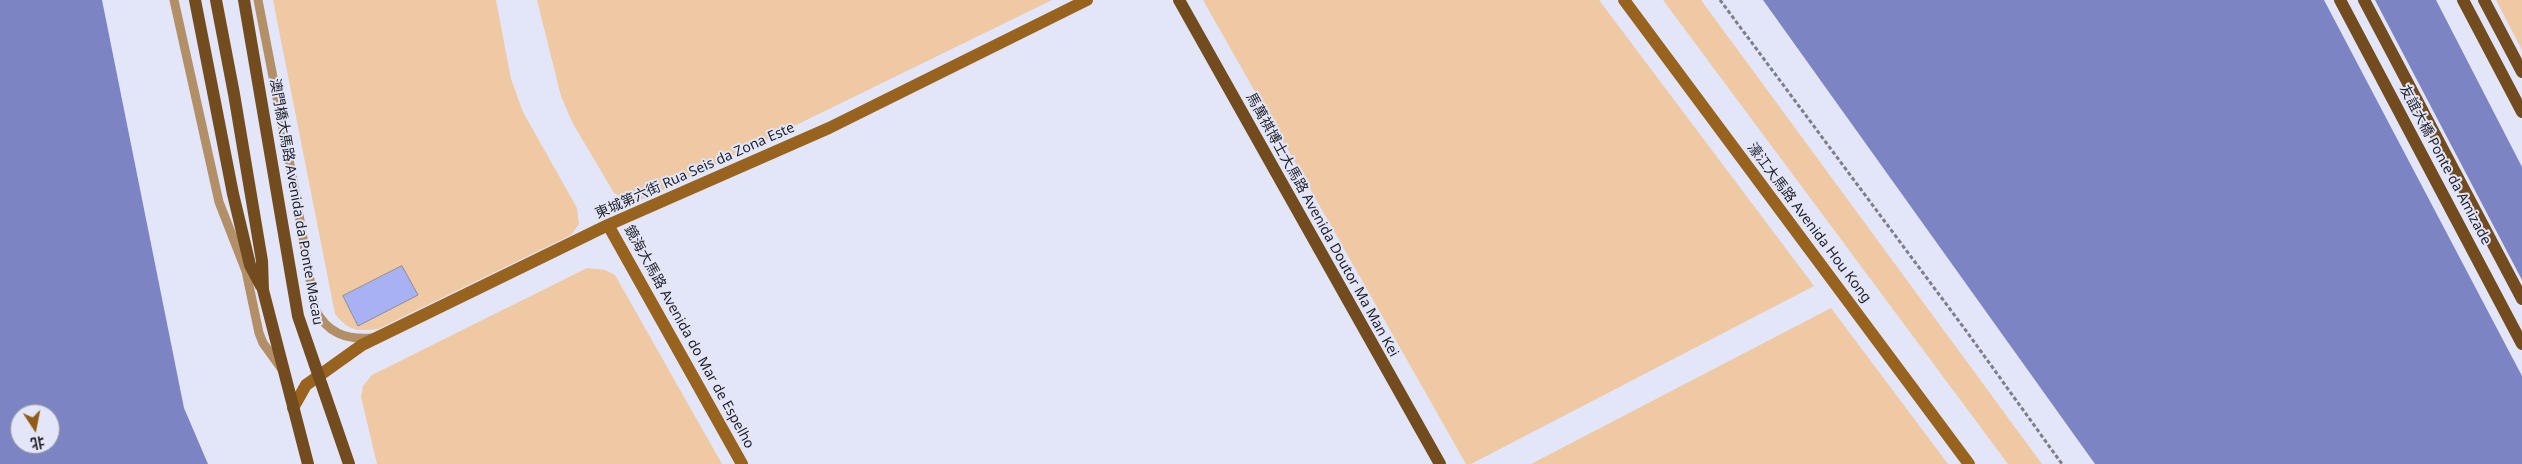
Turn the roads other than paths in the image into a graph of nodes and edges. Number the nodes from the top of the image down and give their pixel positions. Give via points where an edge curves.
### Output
1 (174, 0) edge
2 (194, 0) edge
3 (216, 0) edge
4 (244, 0) edge
5 (258, 0) edge
6 (1087, 0) edge
7 (1179, 0) edge
8 (1624, 0) edge
9 (2340, 0) edge
10 (2364, 0) edge
11 (2463, 0) edge
12 (2484, 0) edge
13 (2522, 72) edge
14 (2522, 112) edge
15 (608, 225) junction
16 (264, 290) junction
17 (2522, 299) edge
18 (377, 337) junction
19 (2522, 344) edge
20 (285, 374) junction
21 (318, 375) junction
22 (293, 408) junction
23 (308, 464) edge
24 (349, 464) edge
25 (742, 464) edge
26 (1440, 464) edge
27 (1970, 464) edge

1 - 20 lane via 219,202 246,271 261,338
2 - 16 main road via 250,265
3 - 16 main road
4 - 21 main road, 澳門橋大馬路 Avenida da Ponte Macau via 298,316
5 - 18 lane via 315,308 324,324 347,338
6 - 15 main road, 東城第六街 Rua Seis da Zona Este via 829,128
7 - 26 main road, 馬萬祺博士大馬路 Avenida Doutor Ma Man Kei
8 - 27 main road, 濠江大馬路 Avenida Hou Kong
9 - 19 main road, 友誼大橋 Ponte da Amizade
10 - 17 main road, 友誼大橋 Ponte da Amizade
11 - 14 main road
12 - 13 main road
15 - 18 main road, 東城第六街 Rua Seis da Zona Este
15 - 25 main road, 鏡海大馬路 Avenida do Mar de Espelho
16 - 20 main road
18 - 21 main road, 東城第六街 Rua Seis da Zona Este
20 - 22 main road
21 - 22 main road, 東城第六街 Rua Seis da Zona Este via 302,390
21 - 24 main road, 澳門橋大馬路 Avenida da Ponte Macau
22 - 23 main road

